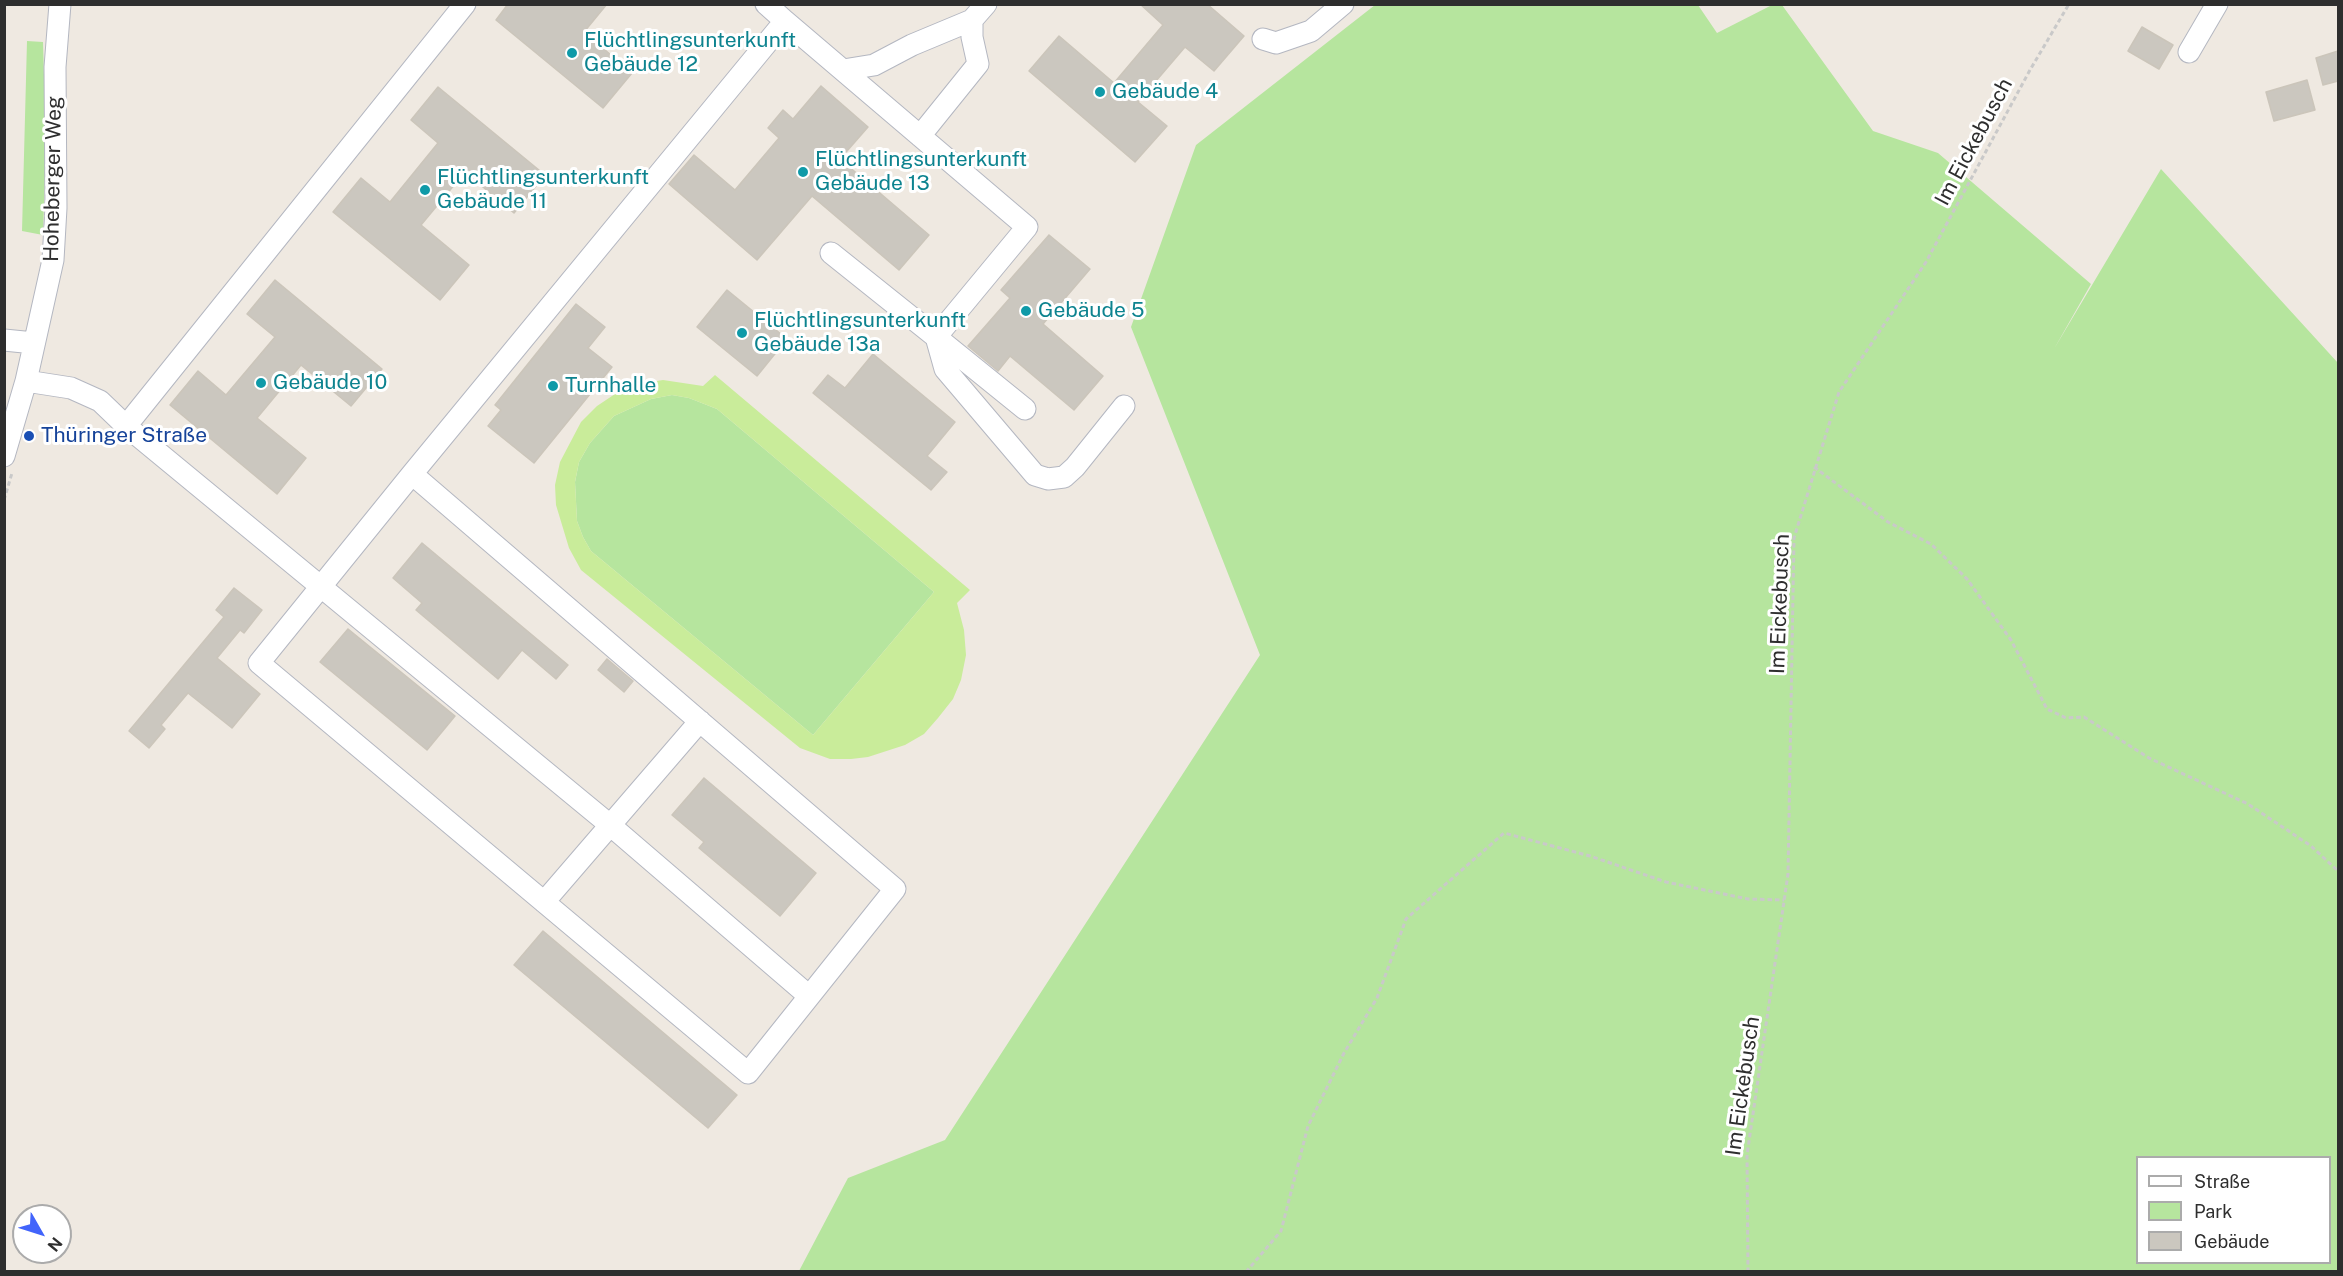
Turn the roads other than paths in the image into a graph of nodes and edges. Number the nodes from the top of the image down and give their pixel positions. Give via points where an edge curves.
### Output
1 (60, 4) edge
2 (465, 4) edge
3 (766, 4) edge
4 (1343, 4) edge
5 (2217, 4) edge
6 (979, 12) edge
7 (785, 21) junction
8 (1263, 39) dead end
9 (2189, 52) dead end
10 (843, 70) junction
11 (920, 136) junction
12 (831, 252) dead end
13 (936, 337) junction
14 (4, 340) edge
15 (34, 343) junction
16 (26, 381) junction
17 (1125, 406) dead end
18 (1025, 410) dead end
19 (126, 426) junction
20 (4, 456) edge
21 (412, 474) junction
22 (321, 586) junction
23 (700, 721) junction
24 (610, 825) junction
25 (544, 902) junction
26 (809, 996) junction

1 - 15 street, Hoheberger Weg via 55,67 53,260
2 - 19 street
3 - 7 street
4 - 8 street via 1311,31 1276,43
5 - 9 street
6 - 10 street via 874,64
6 - 11 street via 972,38 978,64
7 - 10 street
7 - 21 street
10 - 11 street
11 - 13 street via 1027,227
12 - 13 street
13 - 17 street via 945,369 1035,475 1048,479 1064,477
13 - 18 street
14 - 15 street
15 - 16 street, Hoheberger Weg
16 - 19 street via 81,392 100,401
16 - 20 street, Hoheberger Weg
19 - 22 street
21 - 22 street
21 - 23 street
22 - 24 street
22 - 25 street via 259,663
23 - 24 street
23 - 26 street via 896,890
24 - 25 street
24 - 26 street
25 - 26 street via 748,1073

